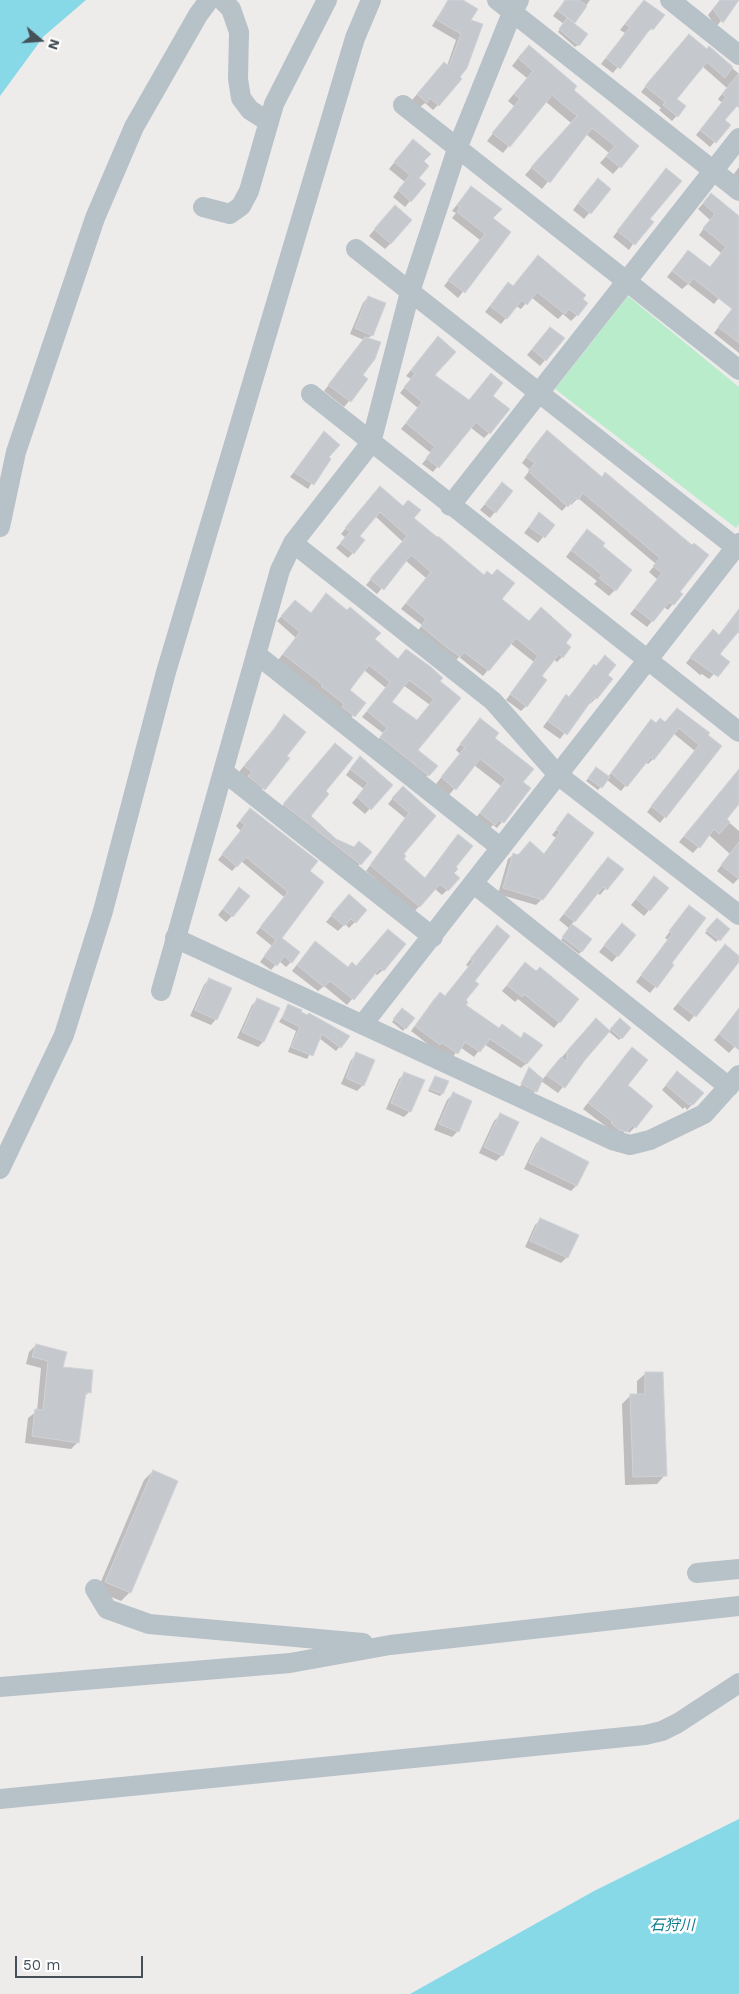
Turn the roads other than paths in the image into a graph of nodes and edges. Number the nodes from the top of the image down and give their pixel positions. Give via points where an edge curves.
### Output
1 (209, 0) edge
2 (222, 0) edge
3 (327, 0) edge
4 (371, 0) edge
5 (670, 0) edge
6 (509, 4) edge
7 (739, 55) edge
8 (403, 105) dead end
9 (269, 122) junction
10 (739, 138) edge
11 (457, 149) junction
12 (713, 170) junction
13 (739, 191) edge
14 (203, 207) dead end
15 (356, 249) dead end
16 (627, 281) junction
17 (410, 292) junction
18 (739, 370) edge
19 (539, 392) junction
20 (311, 394) dead end
21 (371, 443) junction
22 (450, 506) junction
23 (0, 527) edge
24 (294, 543) junction
25 (738, 547) edge
26 (256, 654) junction
27 (648, 660) junction
28 (739, 732) edge
29 (224, 772) junction
30 (558, 775) junction
31 (501, 848) junction
32 (474, 884) junction
33 (739, 916) edge
34 (433, 937) junction
35 (175, 938) junction
36 (161, 991) dead end
37 (364, 1024) junction
38 (734, 1081) edge
39 (0, 1169) edge
40 (739, 1569) edge
41 (697, 1574) dead end
42 (95, 1590) dead end
43 (739, 1606) edge
44 (390, 1645) junction
45 (739, 1683) edge
46 (0, 1687) edge
47 (0, 1799) edge

1 - 23 street via 134,127 96,218 16,452
2 - 9 street via 231,9 239,32 241,98 250,110
3 - 9 street via 274,104
4 - 39 street via 352,48 166,672 103,911 64,1035
5 - 7 street
6 - 11 street
6 - 12 street
8 - 11 street
9 - 14 street via 250,191 242,206 230,214
10 - 12 street
11 - 16 street
11 - 17 street
12 - 13 street
12 - 16 street
15 - 17 street
16 - 18 street
16 - 19 street
17 - 19 street
17 - 21 street
19 - 22 street
19 - 25 street
20 - 21 street
21 - 22 street
21 - 24 street
22 - 27 street
24 - 26 street via 280,570
24 - 30 street via 494,701
25 - 27 street
26 - 29 street
26 - 31 street
27 - 28 street
27 - 30 street
29 - 34 street
29 - 35 street
30 - 31 street
30 - 33 street
31 - 32 street
32 - 34 street
32 - 38 street
34 - 37 street
35 - 36 street
35 - 37 street
37 - 38 street via 612,1140 630,1145 650,1140 704,1114
40 - 41 street
42 - 44 street via 108,1608 149,1624
43 - 44 street
44 - 46 street via 290,1663
45 - 47 street via 678,1723 645,1735

